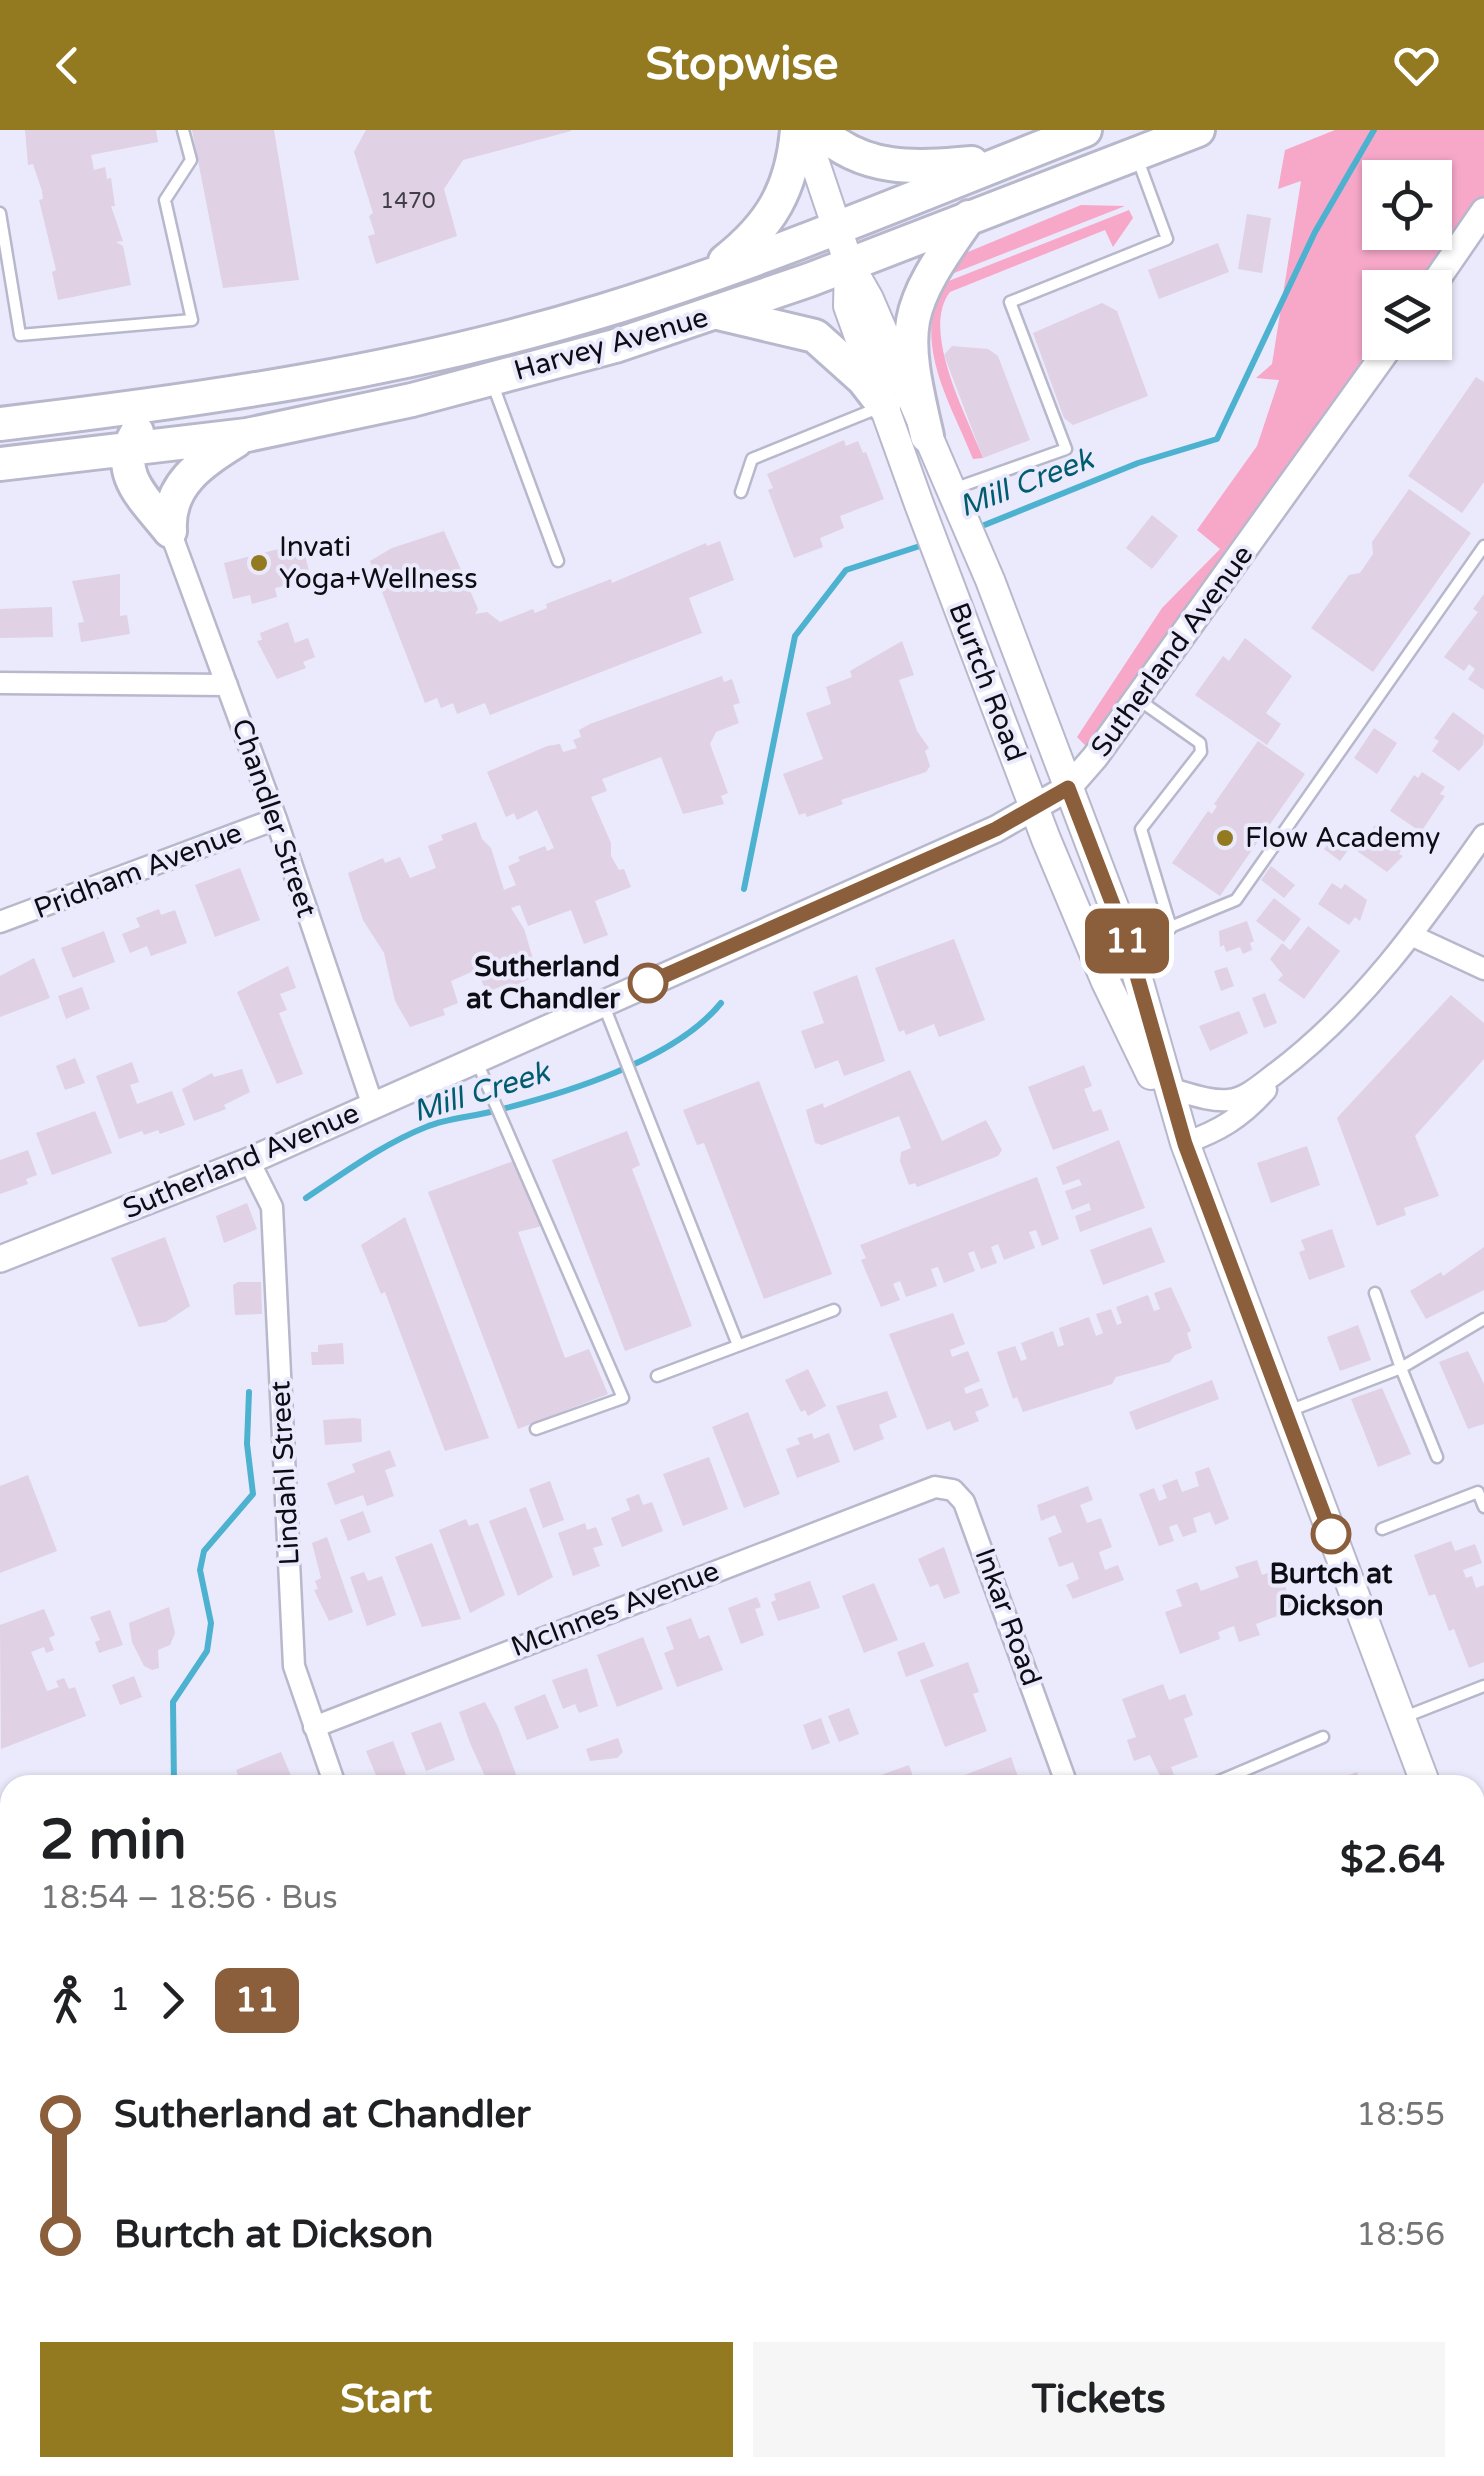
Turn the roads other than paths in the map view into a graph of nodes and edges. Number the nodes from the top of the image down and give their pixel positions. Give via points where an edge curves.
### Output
1 (183, 130) edge
2 (800, 130) edge
3 (820, 130) edge
4 (1084, 130) edge
5 (1198, 130) edge
6 (1136, 154) junction
7 (1006, 160) junction
8 (1484, 211) edge
9 (0, 213) edge
10 (969, 216) junction
11 (835, 228) junction
12 (849, 264) junction
13 (1443, 270) edge
14 (704, 277) junction
15 (718, 312) junction
16 (1380, 360) edge
17 (492, 379) junction
18 (161, 405) junction
19 (884, 406) junction
20 (0, 424) edge
21 (247, 434) junction
22 (927, 436) junction
23 (126, 451) junction
24 (0, 464) edge
25 (952, 490) junction
26 (741, 492) dead end
27 (170, 531) junction
28 (1484, 546) edge
29 (558, 561) dead end
30 (0, 683) edge
31 (227, 686) junction
32 (1140, 700) junction
33 (1068, 788) junction
34 (1035, 808) junction
35 (276, 819) junction
36 (1484, 835) edge
37 (0, 922) edge
38 (1172, 928) junction
39 (1413, 936) junction
40 (1128, 944) junction
41 (1484, 969) edge
42 (603, 1002) junction
43 (1294, 1059) junction
44 (476, 1060) junction
45 (1168, 1088) junction
46 (373, 1106) junction
47 (1185, 1144) junction
48 (249, 1160) junction
49 (0, 1259) edge
50 (1375, 1293) dead end
51 (834, 1310) dead end
52 (1484, 1318) edge
53 (738, 1345) junction
54 (1401, 1368) junction
55 (656, 1376) dead end
56 (1285, 1412) junction
57 (536, 1429) dead end
58 (1437, 1457) dead end
59 (915, 1491) joint
60 (1484, 1507) edge
61 (1382, 1529) dead end
62 (1484, 1686) edge
63 (1401, 1718) junction
64 (314, 1728) junction
65 (1323, 1737) dead end
66 (331, 1775) edge
67 (1063, 1775) edge
68 (1234, 1775) edge
69 (1422, 1775) edge

1 - 9 lane via 191,160 165,200 192,320 20,335
2 - 11 main road, Burtch Road
2 - 14 highway via 780,200 762,229
3 - 7 highway via 863,160 904,168
4 - 7 highway, Harvey Avenue
5 - 6 highway, Harvey Avenue
6 - 10 highway, Harvey Avenue
6 - 25 lane via 1167,239 1010,302 1066,449
7 - 11 highway, Harvey Avenue
8 - 13 street
10 - 12 highway, Harvey Avenue
10 - 22 highway via 925,281 908,335
11 - 12 main road, Burtch Road
11 - 14 highway, Harvey Avenue
12 - 15 highway, Harvey Avenue
12 - 19 main road, Burtch Road via 848,306
12 - 22 main road, Burtch Road
14 - 18 highway, Harvey Avenue via 394,366
15 - 17 highway, Harvey Avenue
15 - 19 highway via 815,336
16 - 32 street, Sutherland Avenue
17 - 21 highway, Harvey Avenue
17 - 29 lane
18 - 20 highway, Harvey Avenue
18 - 23 highway
19 - 26 lane via 752,459
19 - 34 main road, Burtch Road
21 - 23 highway, Harvey Avenue
21 - 27 highway via 186,478 169,513
22 - 25 main road, Burtch Road
23 - 24 highway, Harvey Avenue
23 - 27 highway via 138,490
25 - 33 main road, Burtch Road
27 - 31 street, Chandler Street
28 - 38 lane via 1236,900
30 - 31 street
31 - 35 street, Chandler Street
32 - 33 street, Sutherland Avenue
32 - 38 lane via 1200,743 1201,752 1141,829
33 - 34 street, Sutherland Avenue
33 - 40 main road, Burtch Road
34 - 42 street, Sutherland Avenue
34 - 47 main road, Burtch Road via 1106,982
35 - 37 street, Pridham Avenue
35 - 46 street, Chandler Street
36 - 39 street
38 - 40 lane
39 - 41 street
39 - 43 street via 1341,1020
40 - 45 main road, Burtch Road
42 - 44 street, Sutherland Avenue
42 - 53 lane
43 - 45 street via 1230,1100
43 - 47 street via 1244,1116
44 - 46 street, Sutherland Avenue
44 - 57 lane via 623,1398
45 - 47 main road, Burtch Road
46 - 48 street, Sutherland Avenue
47 - 56 main road, Burtch Road
48 - 49 street, Sutherland Avenue
48 - 64 street, Lindahl Street via 272,1207 294,1666
50 - 54 lane
51 - 53 lane
52 - 54 lane
53 - 55 lane
54 - 56 lane
54 - 58 lane
56 - 63 main road, Burtch Road
59 - 64 street, McInnes Avenue
59 - 67 street, Inkar Road via 953,1490 964,1502
60 - 61 lane via 1478,1492
62 - 63 lane
63 - 69 main road, Burtch Road
64 - 66 street, Lindahl Street
65 - 68 lane

